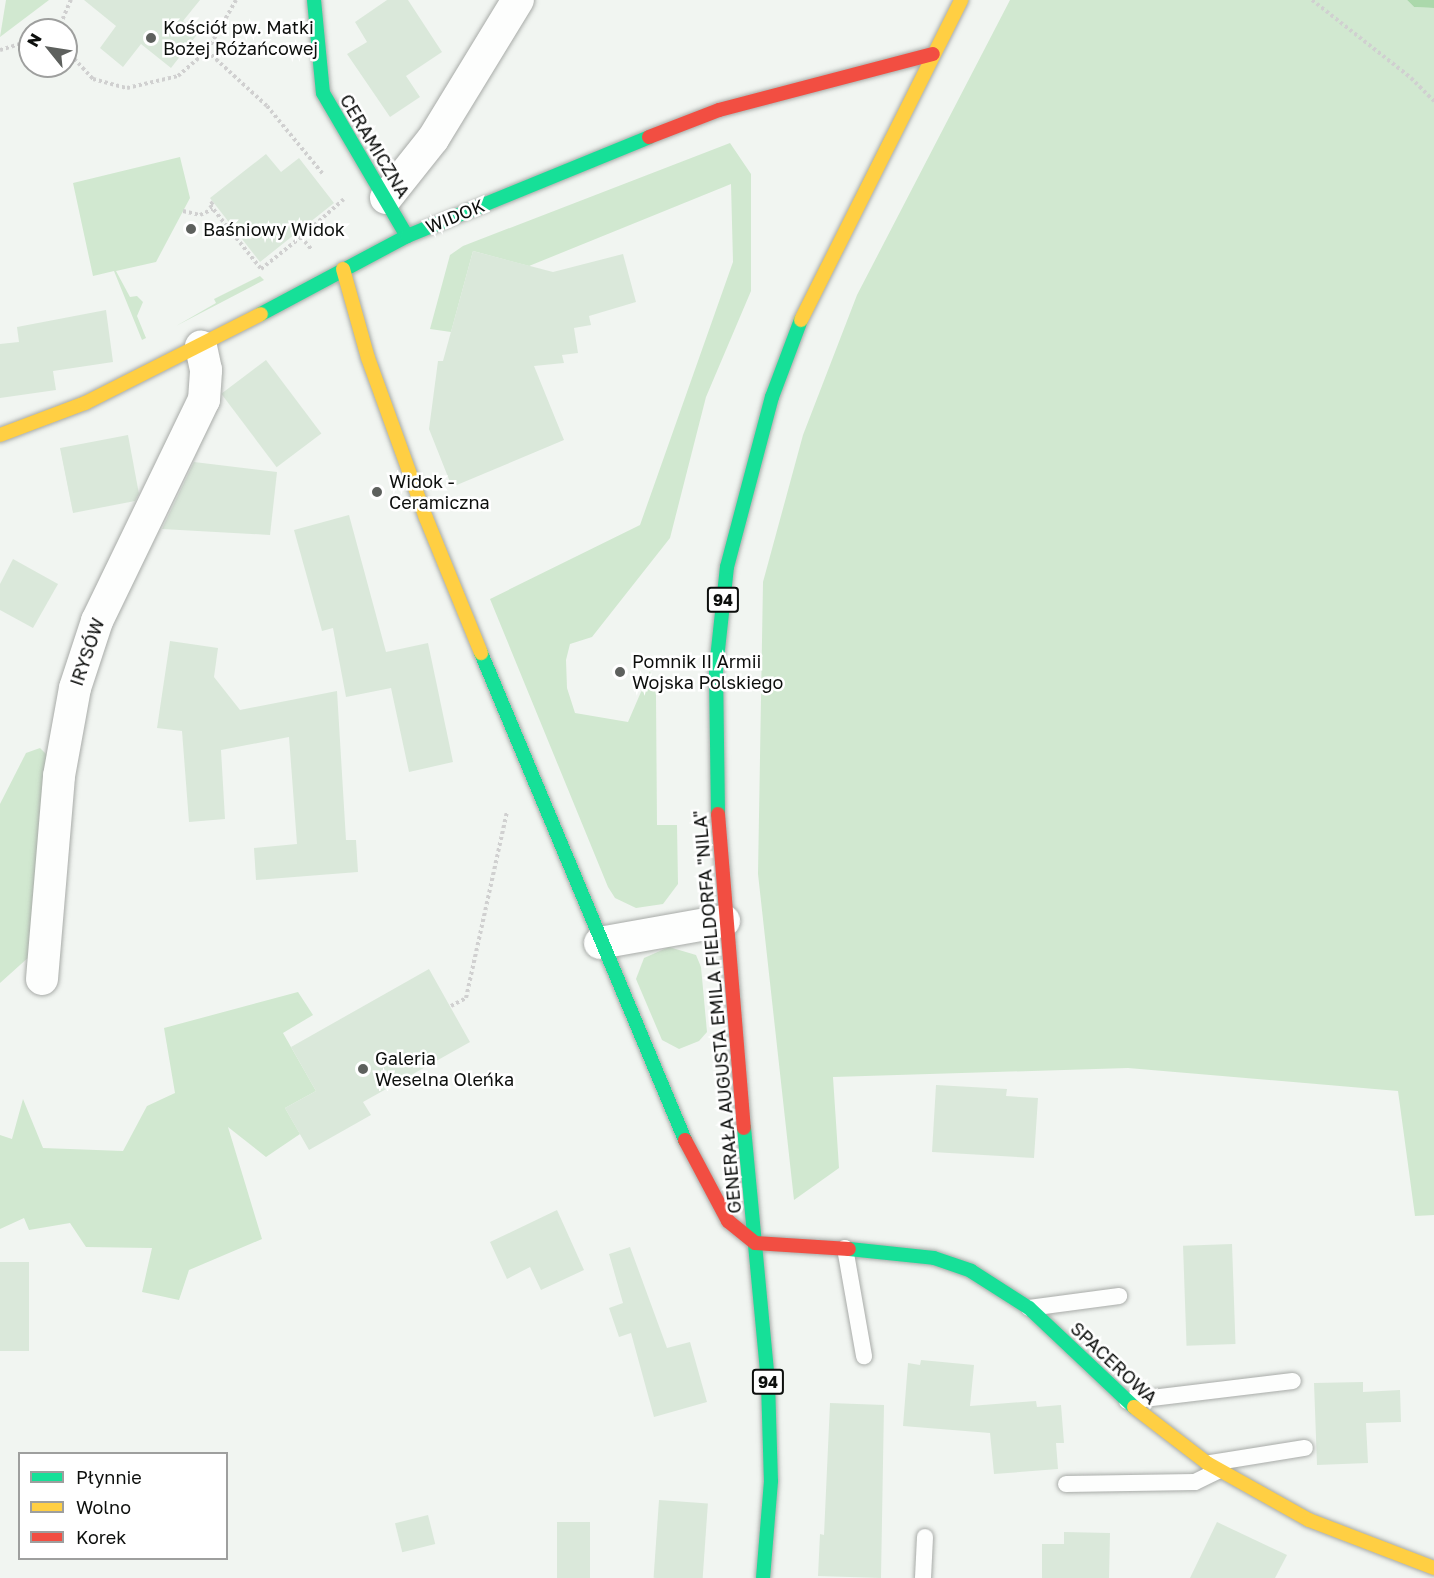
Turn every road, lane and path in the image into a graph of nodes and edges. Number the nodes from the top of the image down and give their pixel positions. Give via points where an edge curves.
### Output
1 (71, 0) edge
2 (236, 0) edge
3 (314, 0) edge
4 (518, 0) edge
5 (961, 0) edge
6 (1312, 0) edge
7 (64, 18) edge
8 (18, 44) edge
9 (0, 50) edge
10 (207, 51) junction
11 (933, 54) junction
12 (78, 63) edge
13 (1434, 101) edge
14 (323, 174) dead end
15 (386, 198) junction
16 (344, 199) dead end
17 (213, 202) dead end
18 (213, 209) junction
19 (183, 211) dead end
20 (297, 232) dead end
21 (407, 236) junction
22 (301, 237) junction
23 (309, 247) dead end
24 (343, 269) junction
25 (201, 347) junction
26 (0, 435) edge
27 (509, 801) dead end
28 (724, 921) junction
29 (600, 943) junction
30 (42, 979) dead end
31 (451, 1006) dead end
32 (755, 1243) junction
33 (845, 1248) junction
34 (1119, 1296) dead end
35 (1029, 1308) junction
36 (864, 1356) dead end
37 (1293, 1381) dead end
38 (1126, 1401) junction
39 (1305, 1448) dead end
40 (1213, 1467) junction
41 (1066, 1484) dead end
42 (925, 1537) dead end
43 (1434, 1549) edge
44 (1429, 1566) edge
45 (763, 1578) edge
46 (923, 1578) edge

1 - 7 path
2 - 10 path
3 - 15 main road, CERAMICZNA via 323,93
4 - 15 street via 433,139
5 - 11 main road, GENERAŁA AUGUSTA EMILA FIELDORFA "NILA" / 94
6 - 13 path via 1412,78
8 - 9 path
10 - 12 path via 177,76 128,88 93,79
10 - 14 path via 267,106
11 - 21 main road, WIDOK via 719,110
11 - 28 main road, GENERAŁA AUGUSTA EMILA FIELDORFA "NILA" / 94 via 812,292 772,397 727,567 716,668 715,757
15 - 21 main road, CERAMICZNA
16 - 22 path
17 - 18 path
18 - 19 path via 200,215
18 - 22 path via 261,269
20 - 22 path
21 - 24 main road, WIDOK
22 - 23 path
24 - 25 main road, WIDOK
24 - 29 main road, GENERAŁA AUGUSTA EMILA FIELDORFA "NILA" via 368,358 426,518
25 - 26 main road, WIDOK via 85,403
25 - 30 street, IRYSÓW via 206,370 204,400 97,621 75,688 59,776
27 - 31 path via 466,998
28 - 29 street
28 - 32 main road, GENERAŁA AUGUSTA EMILA FIELDORFA "NILA" / 94
29 - 32 main road, GENERAŁA AUGUSTA EMILA FIELDORFA "NILA" via 695,1162 729,1221
32 - 33 main road, SPACEROWA
32 - 45 main road, GENERAŁA AUGUSTA EMILA FIELDORFA "NILA" / 94 via 768,1382 771,1470
33 - 35 main road, SPACEROWA via 934,1258 971,1270
33 - 36 lane
34 - 35 lane
35 - 38 main road, SPACEROWA
37 - 38 lane
38 - 40 main road, SPACEROWA
39 - 40 lane
40 - 41 lane via 1195,1482
40 - 44 main road, SPACEROWA via 1309,1520
42 - 46 lane
43 - 44 lane

